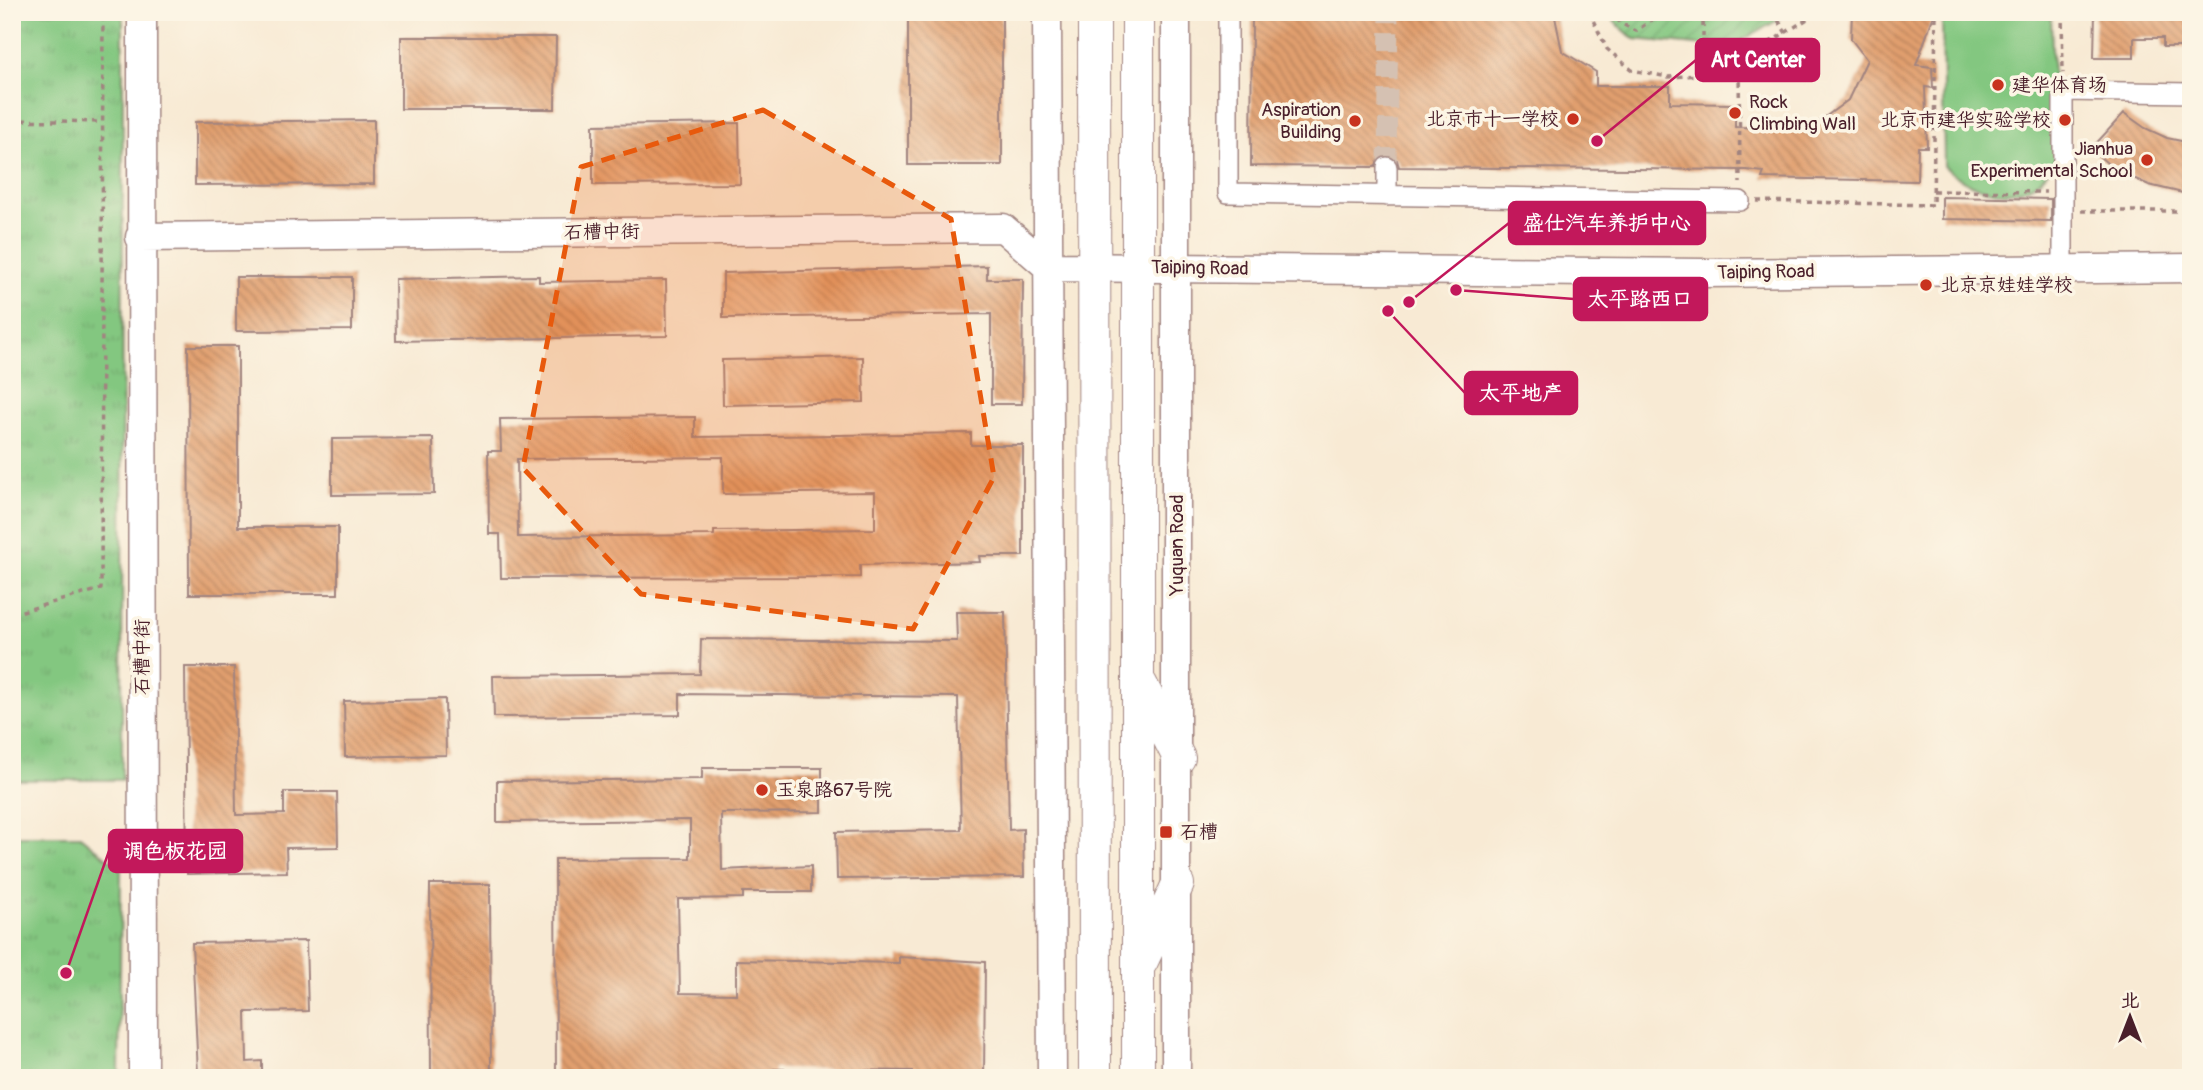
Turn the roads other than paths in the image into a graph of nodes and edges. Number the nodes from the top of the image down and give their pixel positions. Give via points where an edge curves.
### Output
1 (142, 12) edge
2 (1047, 12) edge
3 (1094, 12) edge
4 (1138, 12) edge
5 (1176, 12) edge
6 (1228, 12) edge
7 (1176, 62) junction
8 (2191, 93) edge
9 (1138, 133) junction
10 (1387, 167) tunnel mouth
11 (1387, 196) junction
12 (1740, 201) road end
13 (140, 237) junction
14 (1048, 267) junction
15 (1094, 267) junction
16 (1138, 267) junction
17 (1175, 267) junction
18 (2063, 268) junction
19 (2191, 268) edge
20 (1138, 678) junction
21 (1179, 758) junction
22 (1178, 884) junction
23 (1138, 969) junction
24 (143, 1078) edge
25 (1052, 1078) edge
26 (1095, 1078) edge
27 (1138, 1078) edge
28 (1177, 1078) edge

1 - 13 street, 石槽中街
2 - 14 street
3 - 15 main road
4 - 9 main road, Yuquan Road
5 - 7 street, Yuquan Road
6 - 11 street via 1228,193
7 - 9 street
7 - 17 street, Yuquan Road
8 - 18 street via 2063,92
9 - 16 main road, Yuquan Road
10 - 11 street
11 - 12 street
13 - 14 street, 石槽中街 via 1003,228
13 - 24 street, 石槽中街
14 - 15 street, Taiping Road
14 - 25 street
15 - 16 street, Taiping Road
15 - 26 main road
16 - 17 street, Taiping Road
16 - 20 main road, Yuquan Road
17 - 18 street, Taiping Road via 1704,273
17 - 21 street, Yuquan Road
18 - 19 street, Taiping Road
20 - 21 main road
20 - 23 main road, Yuquan Road
21 - 22 street, Yuquan Road
22 - 23 main road
22 - 28 street, Yuquan Road
23 - 27 main road, Yuquan Road

